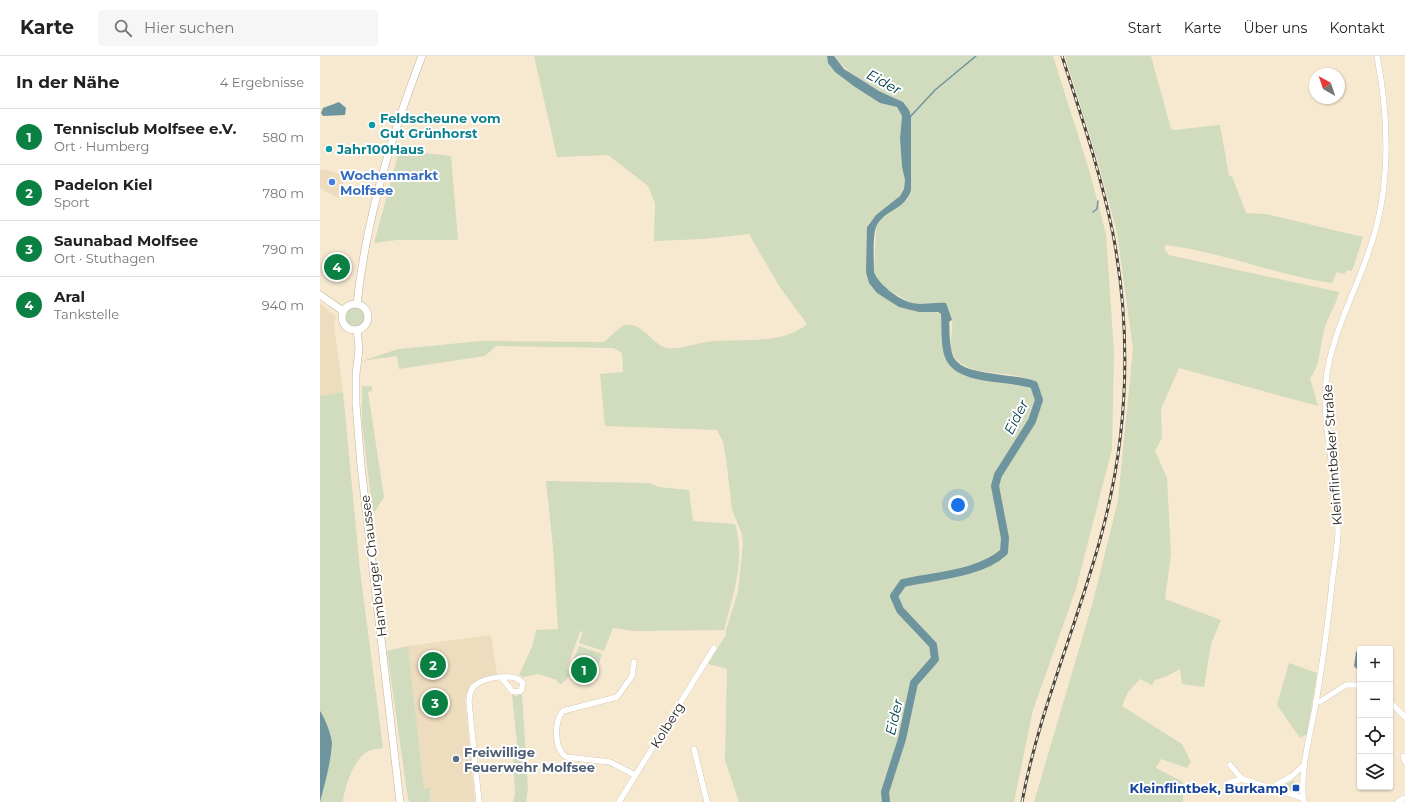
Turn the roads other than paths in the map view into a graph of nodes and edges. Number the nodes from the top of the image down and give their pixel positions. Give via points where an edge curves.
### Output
1 (422, 56) edge
2 (1377, 56) edge
3 (320, 295) edge
4 (357, 304) junction
5 (343, 311) junction
6 (358, 330) junction
7 (714, 648) dead end
8 (634, 662) dead end
9 (502, 678) dead end
10 (1357, 685) edge
11 (1316, 702) junction
12 (1393, 705) edge
13 (1405, 717) edge
14 (694, 749) dead end
15 (1403, 756) dead end
16 (1405, 762) edge
17 (1230, 765) dead end
18 (1304, 765) junction
19 (635, 775) junction
20 (1242, 779) junction
21 (1229, 783) dead end
22 (1273, 787) junction
23 (1405, 798) edge
24 (1303, 800) edge
25 (400, 802) edge
26 (479, 802) edge
27 (619, 802) edge
28 (707, 802) edge
29 (1398, 802) edge

1 - 4 main road via 387,155 366,243
2 - 11 street, Kleinflintbeker Straße via 1384,98 1386,140 1382,192 1374,234 1335,338 1327,374 1326,402 1338,534
3 - 5 main road
4 - 5 main road via 349,305
4 - 6 main road via 365,308 368,317 365,325
5 - 6 main road via 341,318 344,325 350,330
6 - 25 main road, Hamburger Chaussee via 356,404 361,466
7 - 19 street, Kolberg
8 - 19 street via 632,676 617,697 563,711 558,718 558,744 561,753 566,757 610,762
9 - 26 street via 478,683 470,694
10 - 11 street via 1346,685
11 - 18 street, Kleinflintbeker Straße
12 - 13 street
14 - 28 street
15 - 16 street
17 - 20 street
18 - 22 street via 1292,776
18 - 24 street, Kleinflintbeker Straße
19 - 27 street, Kolberg
20 - 21 street
20 - 22 street
22 - 24 street
23 - 29 street

